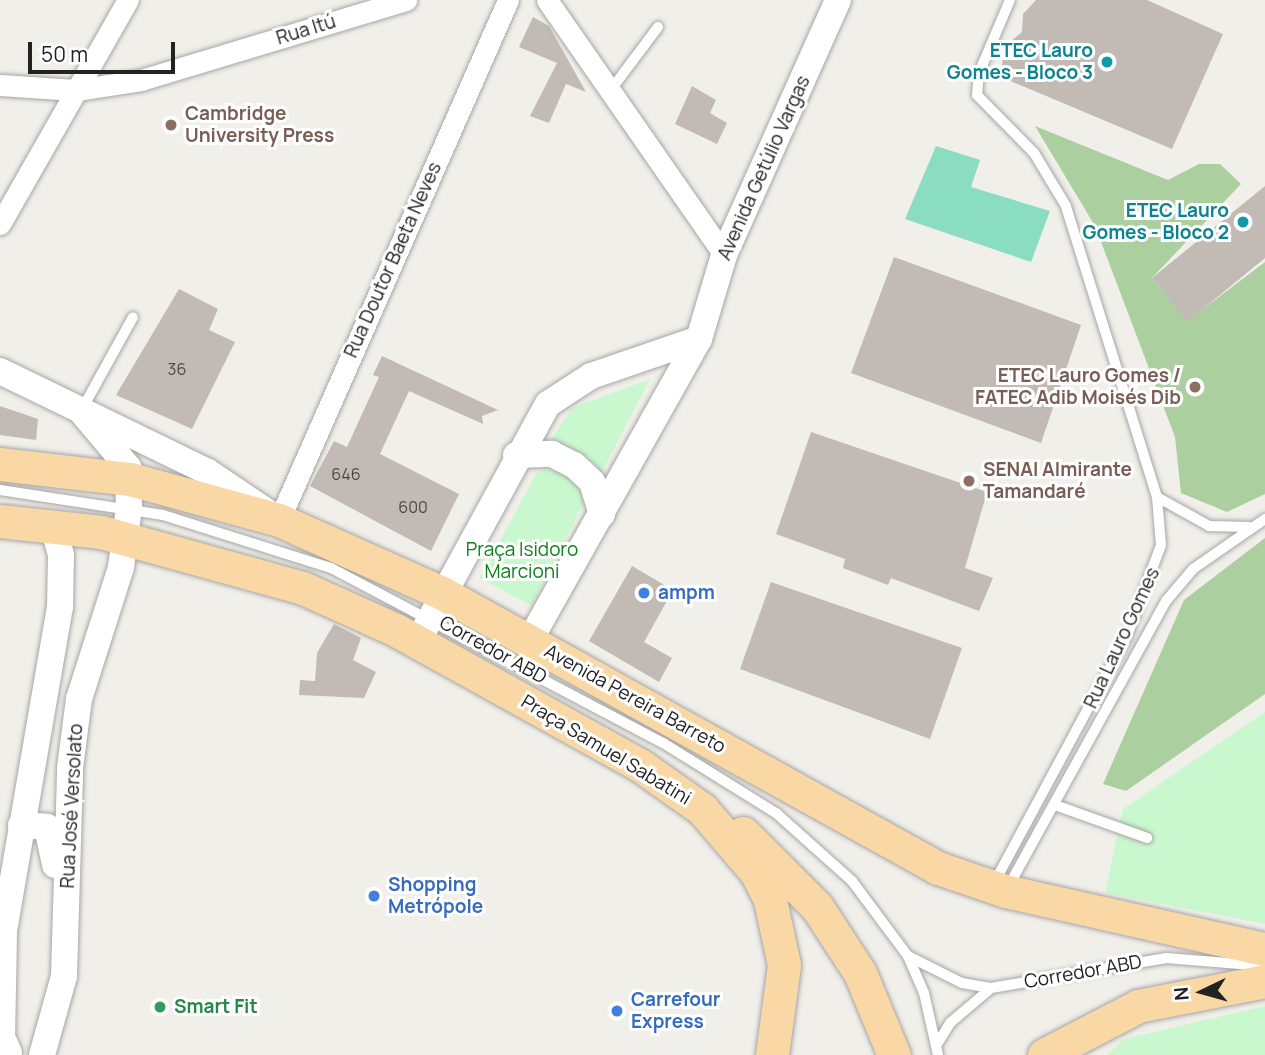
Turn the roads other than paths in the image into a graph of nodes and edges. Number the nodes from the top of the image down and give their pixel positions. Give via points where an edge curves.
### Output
1 (128, 0) edge
2 (406, 0) edge
3 (508, 0) edge
4 (547, 0) edge
5 (838, 0) edge
6 (1010, 0) edge
7 (657, 27) dead end
8 (0, 85) edge
9 (76, 90) junction
10 (610, 90) junction
11 (0, 224) edge
12 (724, 256) junction
13 (133, 317) dead end
14 (699, 339) junction
15 (0, 371) edge
16 (81, 411) junction
17 (516, 455) junction
18 (0, 464) edge
19 (0, 491) edge
20 (1157, 497) junction
21 (128, 508) junction
22 (603, 515) junction
23 (1265, 519) edge
24 (279, 520) junction
25 (0, 521) edge
26 (53, 526) junction
27 (1250, 527) junction
28 (430, 617) junction
29 (530, 640) junction
30 (1055, 805) junction
31 (702, 809) junction
32 (21, 825) junction
33 (1147, 838) dead end
34 (999, 889) junction
35 (66, 928) junction
36 (2, 943) edge
37 (1265, 949) edge
38 (908, 956) junction
39 (1265, 966) edge
40 (1265, 981) edge
41 (991, 988) junction
42 (938, 1049) edge
43 (11, 1054) edge
44 (42, 1055) edge
45 (772, 1055) edge
46 (894, 1055) edge
47 (1044, 1055) edge

1 - 9 street
2 - 9 street, Rua Itú via 141,80
3 - 24 street, Rua Doutor Baeta Neves
4 - 10 street
5 - 12 street, Avenida Getúlio Vargas
6 - 20 lane, Rua Lauro Gomes via 979,73 977,95 1034,153 1066,206
7 - 10 lane
8 - 9 street, Rua Itú
9 - 11 street
10 - 12 street
12 - 14 street, Avenida Getúlio Vargas
13 - 16 lane
14 - 17 street via 654,351 559,393
14 - 22 street, Avenida Getúlio Vargas
15 - 16 street
16 - 21 street via 122,456
16 - 24 street via 208,472
17 - 22 street via 552,454 574,465 592,482
17 - 28 street
18 - 21 main road, Avenida Pereira Barreto
19 - 21 lane
20 - 27 lane via 1209,526
20 - 34 lane, Rua Lauro Gomes via 1158,564 1140,609
21 - 24 main road, Avenida Pereira Barreto
21 - 26 main road, Avenida Pereira Barreto
21 - 28 main road, Avenida Pereira Barreto via 303,588
21 - 35 street, Rua José Versolato via 75,721
22 - 29 street, Avenida Getúlio Vargas
23 - 27 lane, Rua Lauro Gomes
24 - 28 main road, Avenida Pereira Barreto
25 - 26 main road, Avenida Pereira Barreto
26 - 32 street, Rua José Versolato via 61,555 60,607
27 - 30 lane, Rua Lauro Gomes via 1193,569 1166,601
28 - 29 main road, Avenida Pereira Barreto
28 - 31 main road, Praça Samuel Sabatini via 572,725
28 - 38 lane, Corredor ABD via 776,813 852,881
29 - 34 main road, Avenida Pereira Barreto via 904,851
30 - 33 lane
30 - 34 lane, Rua Lauro Gomes
31 - 45 main road, Praça Samuel Sabatini via 756,872 782,935
31 - 46 main road via 762,847 817,907 860,973
32 - 35 street via 43,823 50,831
32 - 36 street, Rua José Versolato
34 - 37 main road, Avenida Pereira Barreto
35 - 44 street, Rua José Versolato via 62,989
36 - 43 street, Rua José Versolato via 2,1037
38 - 41 lane, Corredor ABD via 962,983
38 - 42 lane, Corredor ABD
39 - 41 lane, Corredor ABD via 1166,958
40 - 47 main road via 1139,1006
41 - 42 lane via 950,1023

